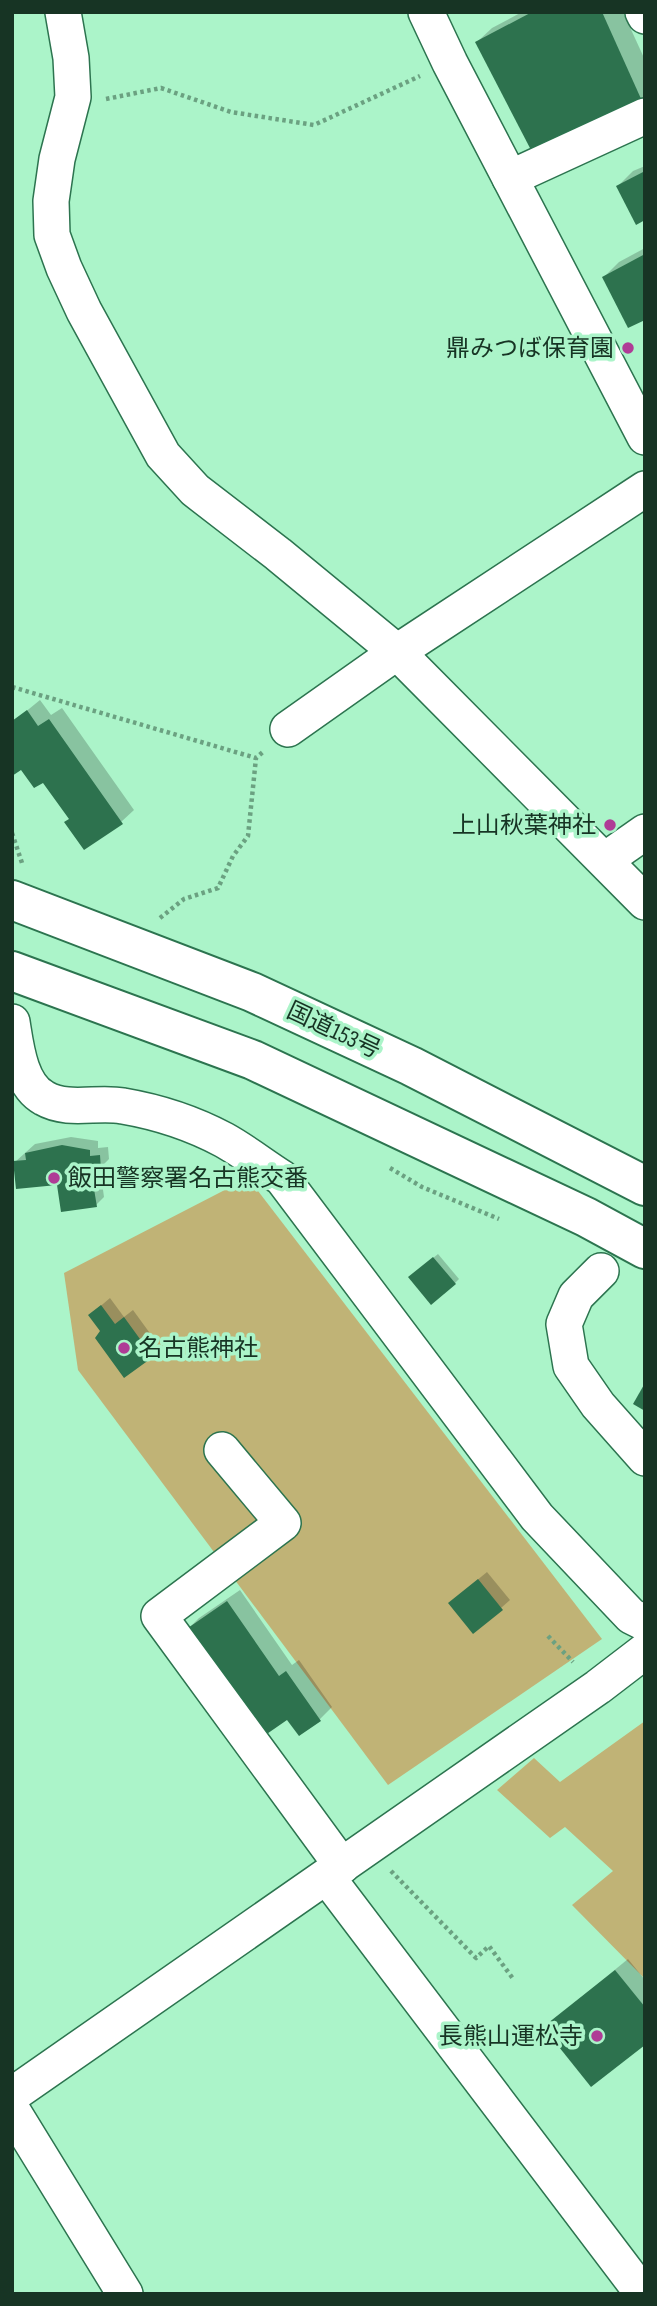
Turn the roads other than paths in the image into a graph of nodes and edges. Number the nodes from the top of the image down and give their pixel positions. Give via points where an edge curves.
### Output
1 (63, 12) edge
2 (426, 12) edge
3 (645, 116) edge
4 (510, 178) junction
5 (645, 437) edge
6 (645, 489) edge
7 (397, 652) junction
8 (288, 729) road end
9 (645, 832) edge
10 (605, 860) junction
11 (12, 900) edge
12 (645, 902) edge
13 (12, 971) edge
14 (12, 1022) edge
15 (645, 1185) edge
16 (645, 1249) edge
17 (601, 1271) dead end
18 (222, 1450) dead end
19 (645, 1458) edge
20 (645, 1623) edge
21 (645, 1651) edge
22 (346, 1864) junction
23 (12, 2095) edge
24 (12, 2110) edge
25 (125, 2294) edge
26 (643, 2294) edge

1 - 7 street via 74,97 57,159 52,235 84,311 163,455 195,490
2 - 4 street
3 - 4 street
4 - 5 street
6 - 7 street
7 - 8 street
7 - 10 street
9 - 10 street
10 - 12 street
11 - 15 highway, 国道153号 via 252,992 411,1066
13 - 16 highway via 253,1060
14 - 20 street via 16,1052 28,1081 43,1098 65,1105 120,1105 163,1114 224,1140 282,1178 537,1517 631,1616
17 - 19 street via 576,1296 564,1324 572,1366 598,1405
18 - 22 street via 283,1523 159,1616
21 - 22 street
22 - 23 street
22 - 26 street
24 - 25 street

